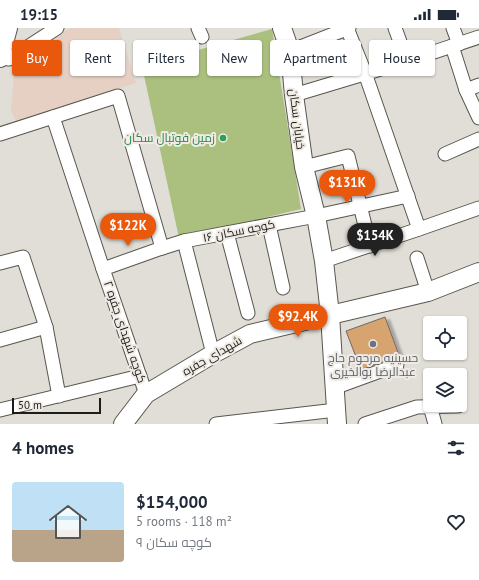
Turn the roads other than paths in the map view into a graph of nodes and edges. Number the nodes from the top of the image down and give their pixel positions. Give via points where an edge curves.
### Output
1 (8, 28) edge
2 (57, 28) edge
3 (282, 28) edge
4 (348, 28) edge
5 (395, 28) edge
6 (453, 28) edge
7 (479, 37) edge
8 (286, 40) edge
9 (318, 40) edge
10 (399, 40) edge
11 (456, 45) junction
12 (435, 52) edge
13 (0, 58) edge
14 (369, 73) edge
15 (365, 74) junction
16 (292, 76) edge
17 (479, 86) edge
18 (466, 90) junction
19 (294, 95) junction
20 (53, 117) junction
21 (479, 118) edge
22 (0, 134) edge
23 (479, 139) edge
24 (445, 154) dead end
25 (304, 167) junction
26 (408, 196) junction
27 (360, 206) junction
28 (479, 208) edge
29 (316, 216) junction
30 (269, 225) junction
31 (419, 229) junction
32 (227, 233) junction
33 (184, 241) junction
34 (370, 246) junction
35 (162, 248) junction
36 (417, 258) dead end
37 (324, 260) junction
38 (0, 263) edge
39 (103, 270) junction
40 (479, 273) edge
41 (283, 288) dead end
42 (428, 292) junction
43 (248, 313) dead end
44 (330, 315) junction
45 (46, 327) junction
46 (0, 340) edge
47 (213, 354) junction
48 (397, 365) dead end
49 (140, 376) junction
50 (334, 388) junction
51 (146, 394) junction
52 (59, 396) junction
53 (423, 407) edge
54 (0, 410) edge
55 (432, 412) edge
56 (336, 417) edge
57 (370, 423) edge
58 (123, 424) edge
59 (216, 424) edge
60 (435, 424) edge

1 - 13 street
2 - 13 street via 9,59
3 - 8 street, خیابان سکان
4 - 9 street
4 - 15 street
5 - 10 street
6 - 11 street
7 - 11 street
11 - 12 street
11 - 18 street
14 - 15 street
15 - 19 street
15 - 26 street
16 - 19 street, خیابان سکان
17 - 18 street
18 - 21 street
19 - 25 street, خیابان سکان
20 - 22 street
20 - 35 street via 118,96
20 - 39 street, کوچه شهدای جفره ۲
23 - 24 street
25 - 27 street via 348,156
25 - 29 street, خیابان سکان
26 - 27 street, کوچه سکان ۱۶
26 - 31 street
27 - 29 street, کوچه سکان ۱۶
27 - 34 street
28 - 31 street
29 - 30 street, کوچه سکان ۱۶
29 - 37 street, خیابان سکان
30 - 32 street, کوچه سکان ۱۶
30 - 41 street
31 - 34 street
32 - 33 street, کوچه سکان ۱۶
32 - 43 street
33 - 35 street, کوچه سکان ۱۶
33 - 47 street
34 - 37 street
35 - 39 street, کوچه سکان ۱۶
36 - 42 street
37 - 44 street, خیابان سکان
38 - 45 street via 23,257
39 - 49 street, کوچه شهدای جفره ۲
40 - 42 street, شهدای جفره
42 - 44 street, شهدای جفره
44 - 47 street, شهدای جفره via 250,334
44 - 50 street, خیابان سکان
45 - 46 street
45 - 52 street
47 - 51 street, شهدای جفره
48 - 50 street
49 - 51 street, کوچه شهدای جفره ۲
49 - 52 street
50 - 56 street, خیابان سکان
51 - 58 street, شهدای جفره
52 - 54 street
53 - 57 street
55 - 60 street
56 - 59 street

